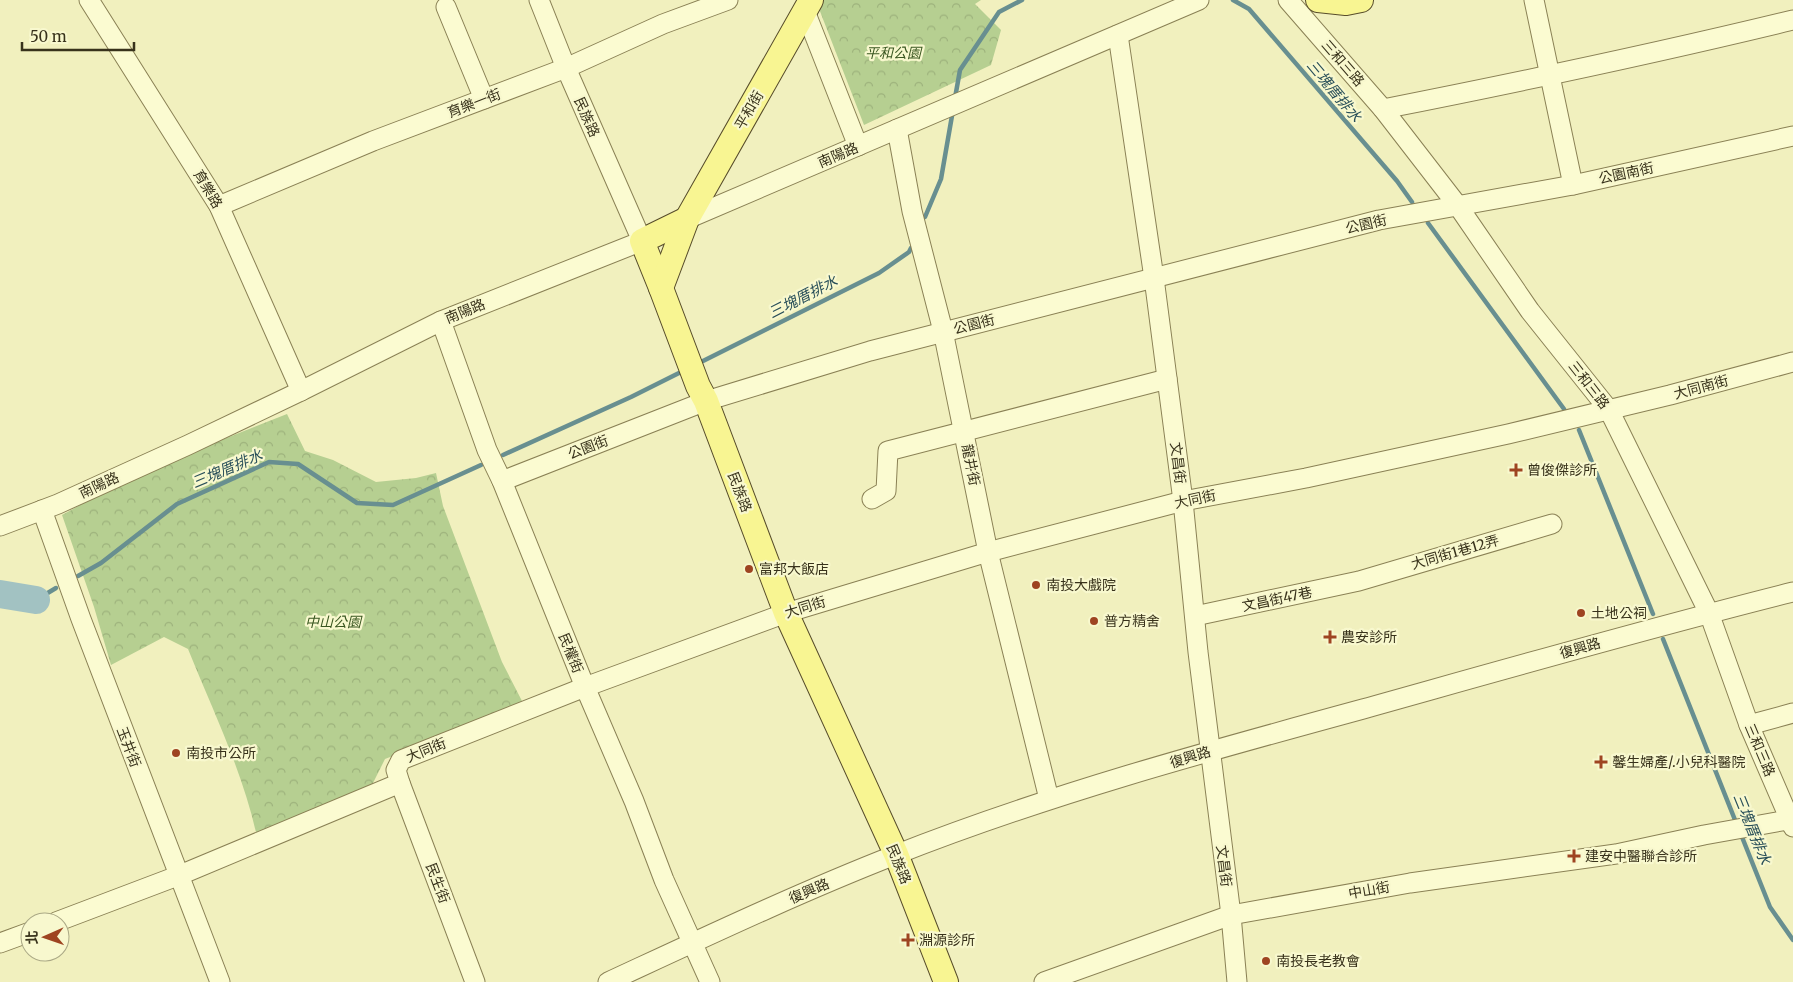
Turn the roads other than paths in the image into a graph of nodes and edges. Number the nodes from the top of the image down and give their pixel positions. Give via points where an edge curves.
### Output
1 (89, 0) edge
2 (539, 0) edge
3 (728, 0) edge
4 (1199, 0) edge
5 (1288, 0) edge
6 (1318, 0) edge
7 (1361, 0) edge
8 (1534, 0) edge
9 (808, 6) edge
10 (446, 7) dead end
11 (1793, 20) edge
12 (1118, 35) junction
13 (566, 68) junction
14 (1549, 76) junction
15 (484, 99) junction
16 (1383, 109) junction
17 (897, 130) junction
18 (1793, 136) edge
19 (858, 146) junction
20 (1572, 184) junction
21 (219, 206) junction
22 (1458, 206) junction
23 (687, 219) junction
24 (642, 241) junction
25 (1154, 278) junction
26 (661, 288) junction
27 (441, 321) junction
28 (943, 331) junction
29 (1793, 362) edge
30 (1167, 379) junction
31 (301, 391) junction
32 (706, 401) junction
33 (1609, 410) junction
34 (964, 431) junction
35 (502, 481) junction
36 (872, 499) dead end
37 (1182, 501) junction
38 (42, 510) junction
39 (1552, 524) dead end
40 (0, 526) edge
41 (988, 552) junction
42 (1359, 581) joint
43 (1793, 592) edge
44 (786, 613) junction
45 (1709, 613) junction
46 (1194, 616) junction
47 (585, 687) junction
48 (1793, 713) edge
49 (1749, 725) junction
50 (1210, 751) junction
51 (400, 783) junction
52 (1049, 799) junction
53 (1792, 822) edge
54 (896, 854) junction
55 (180, 875) junction
56 (1231, 915) junction
57 (70, 917) edge
58 (20, 936) edge
59 (0, 943) edge
60 (692, 943) junction
61 (220, 982) edge
62 (476, 982) edge
63 (608, 982) edge
64 (710, 982) edge
65 (946, 982) edge
66 (1044, 982) edge
67 (1237, 982) edge

1 - 21 street, 育樂路
2 - 13 street, 民族路
3 - 13 street, 育樂一街 via 663,24
4 - 12 street
5 - 16 street, 三和三路
6 - 7 main road via 1346,3
8 - 14 street
9 - 19 street
9 - 23 main road, 平和街
10 - 15 street
11 - 14 street
12 - 17 street, 南陽路
12 - 25 street, 文昌街
13 - 15 street, 育樂一街
13 - 24 street, 民族路
14 - 16 street
14 - 20 street
15 - 21 street, 育樂一街 via 373,141
16 - 22 street, 三和三路
17 - 19 street, 南陽路
17 - 28 street, 龍井街 via 912,211
18 - 20 street, 公園南街
19 - 23 street, 南陽路
20 - 22 street, 公園南街
21 - 31 street, 育樂路
22 - 25 street, 公園街 via 1379,220
22 - 33 street, 三和三路 via 1530,311
23 - 24 main road, 南陽路
23 - 26 main road, 平和街
24 - 26 main road, 民族路
24 - 27 street, 南陽路
25 - 28 street, 公園街
25 - 30 street, 文昌街
26 - 32 main road, 民族路
27 - 31 street, 南陽路
27 - 35 street, 民權街 via 487,450
28 - 32 street, 公園街
28 - 34 street, 龍井街
29 - 33 street, 大同南街
30 - 34 street
30 - 37 street, 文昌街
31 - 38 street, 南陽路
32 - 35 street, 公園街
32 - 44 main road, 民族路
33 - 37 street, 大同街 via 1378,463
33 - 45 street, 三和三路
34 - 36 street via 888,451 886,491
34 - 41 street, 龍井街
35 - 47 street, 民權街
37 - 41 street, 大同街
37 - 46 street, 文昌街
38 - 40 street, 南陽路
38 - 55 street, 玉井街
39 - 42 street, 大同街1巷12弄
41 - 44 street, 大同街
41 - 52 street, 龍井街
42 - 46 street, 文昌街47巷
43 - 45 street, 復興路
44 - 47 street, 大同街
44 - 54 main road, 民族路
45 - 49 street, 三和三路
45 - 50 street, 復興路
46 - 50 street, 文昌街
47 - 51 street, 大同街 via 401,760 396,770
47 - 60 street, 民權街
48 - 49 street
49 - 53 street, 三和三路
50 - 52 street, 復興路
50 - 56 street, 文昌街
51 - 55 street, 大同街
51 - 62 street, 民生街
52 - 54 street, 復興路
53 - 56 street, 中山街 via 1759,824 1616,854 1410,882
54 - 60 street, 復興路
54 - 65 main road, 民族路
55 - 57 street, 大同街
55 - 61 street, 玉井街
56 - 66 street, 中山街
56 - 67 street, 文昌街
58 - 59 street
60 - 63 street, 復興路
60 - 64 street, 民權街

